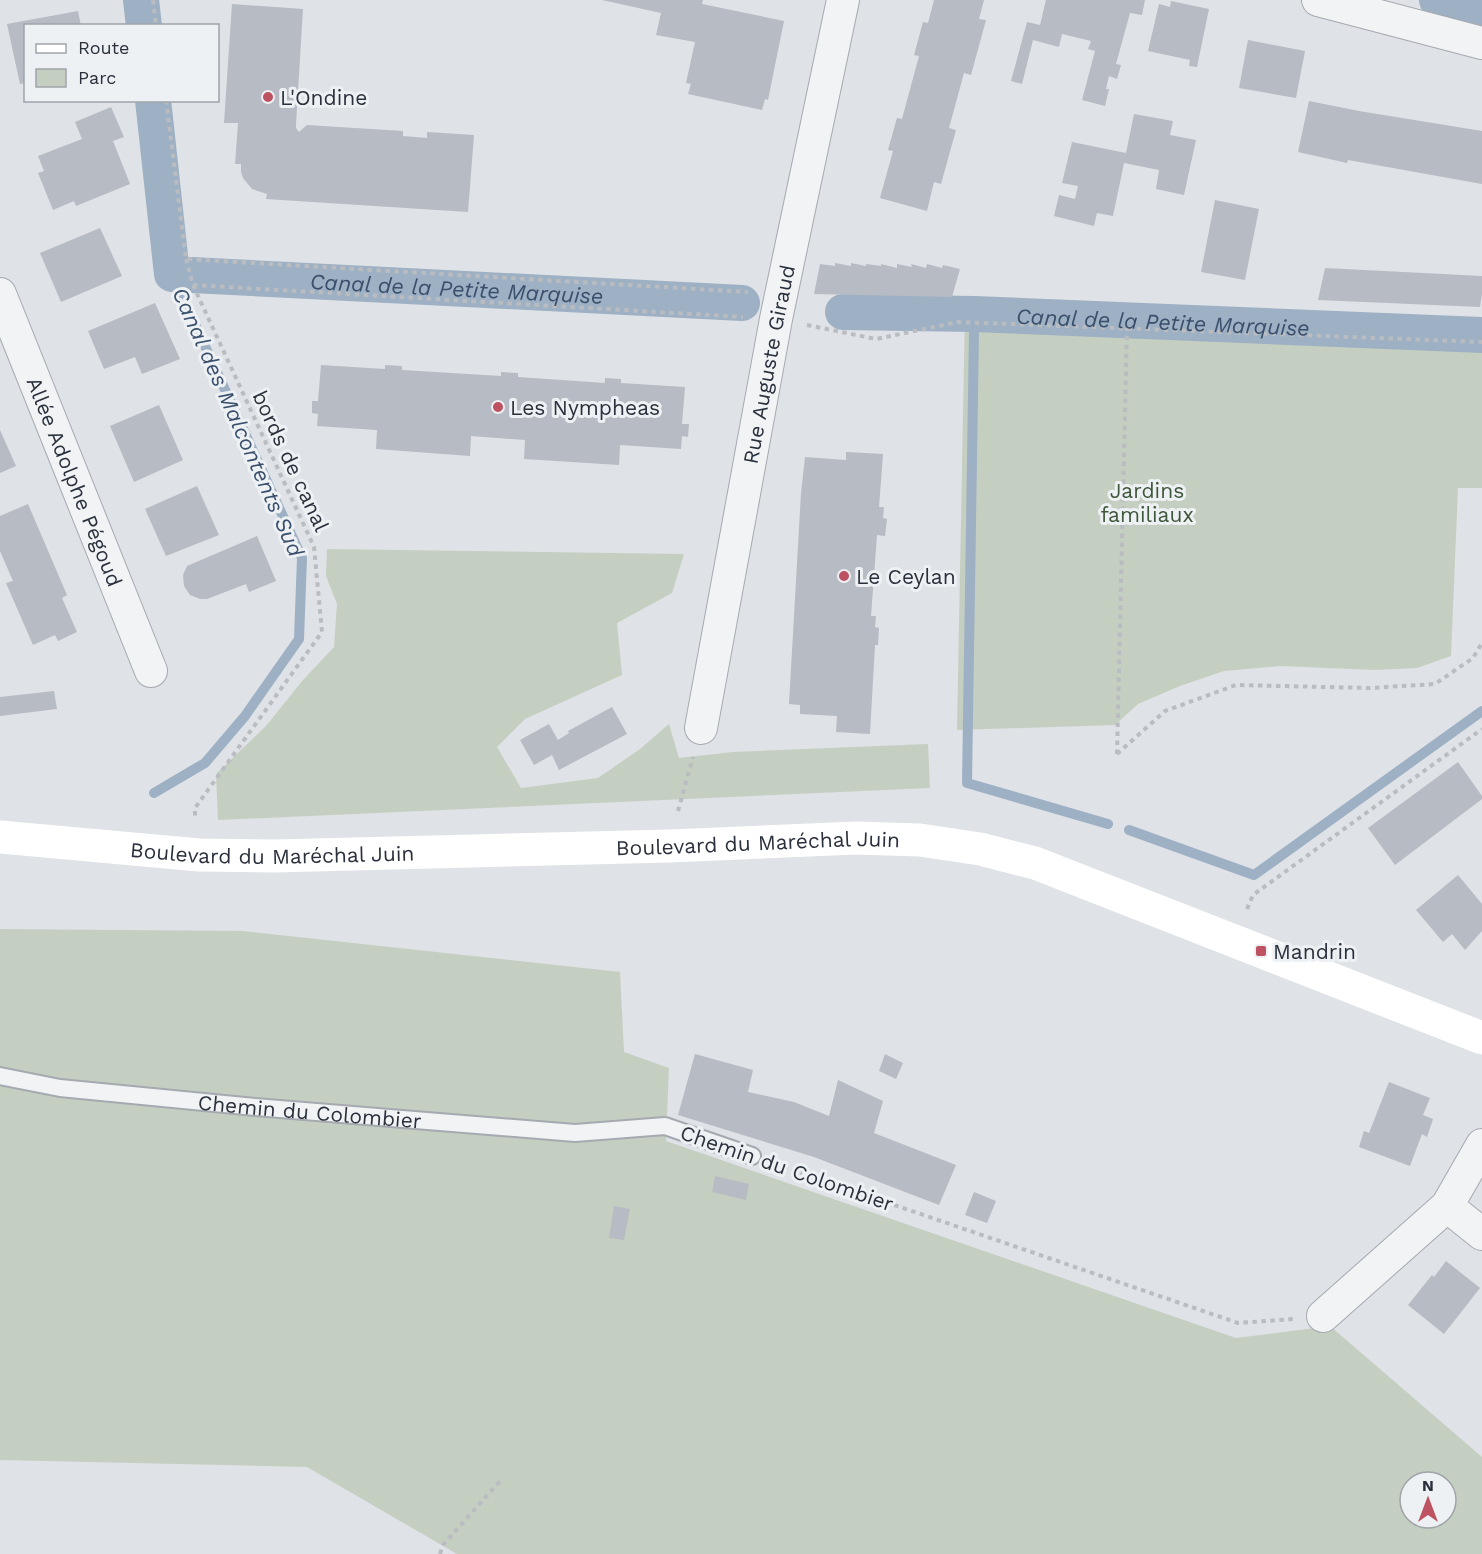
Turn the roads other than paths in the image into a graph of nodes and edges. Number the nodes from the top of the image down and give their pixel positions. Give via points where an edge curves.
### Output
1 (843, 0) edge
2 (1318, 0) edge
3 (1482, 43) edge
4 (0, 294) edge
5 (151, 671) dead end
6 (700, 728) road end
7 (0, 837) edge
8 (1482, 1038) edge
9 (0, 1076) edge
10 (1482, 1145) edge
11 (752, 1156) road end
12 (1447, 1206) junction
13 (1482, 1234) edge
14 (1323, 1316) road end

1 - 6 street, Rue Auguste Giraud via 778,307
2 - 3 street
4 - 5 street, Allée Adolphe Pégoud
7 - 8 main road, Boulevard du Maréchal Juin via 199,855 275,856 856,838 920,840 1035,863
9 - 11 lane, Chemin du Colombier via 60,1088 575,1133 665,1126
10 - 12 street
12 - 13 street
12 - 14 street

